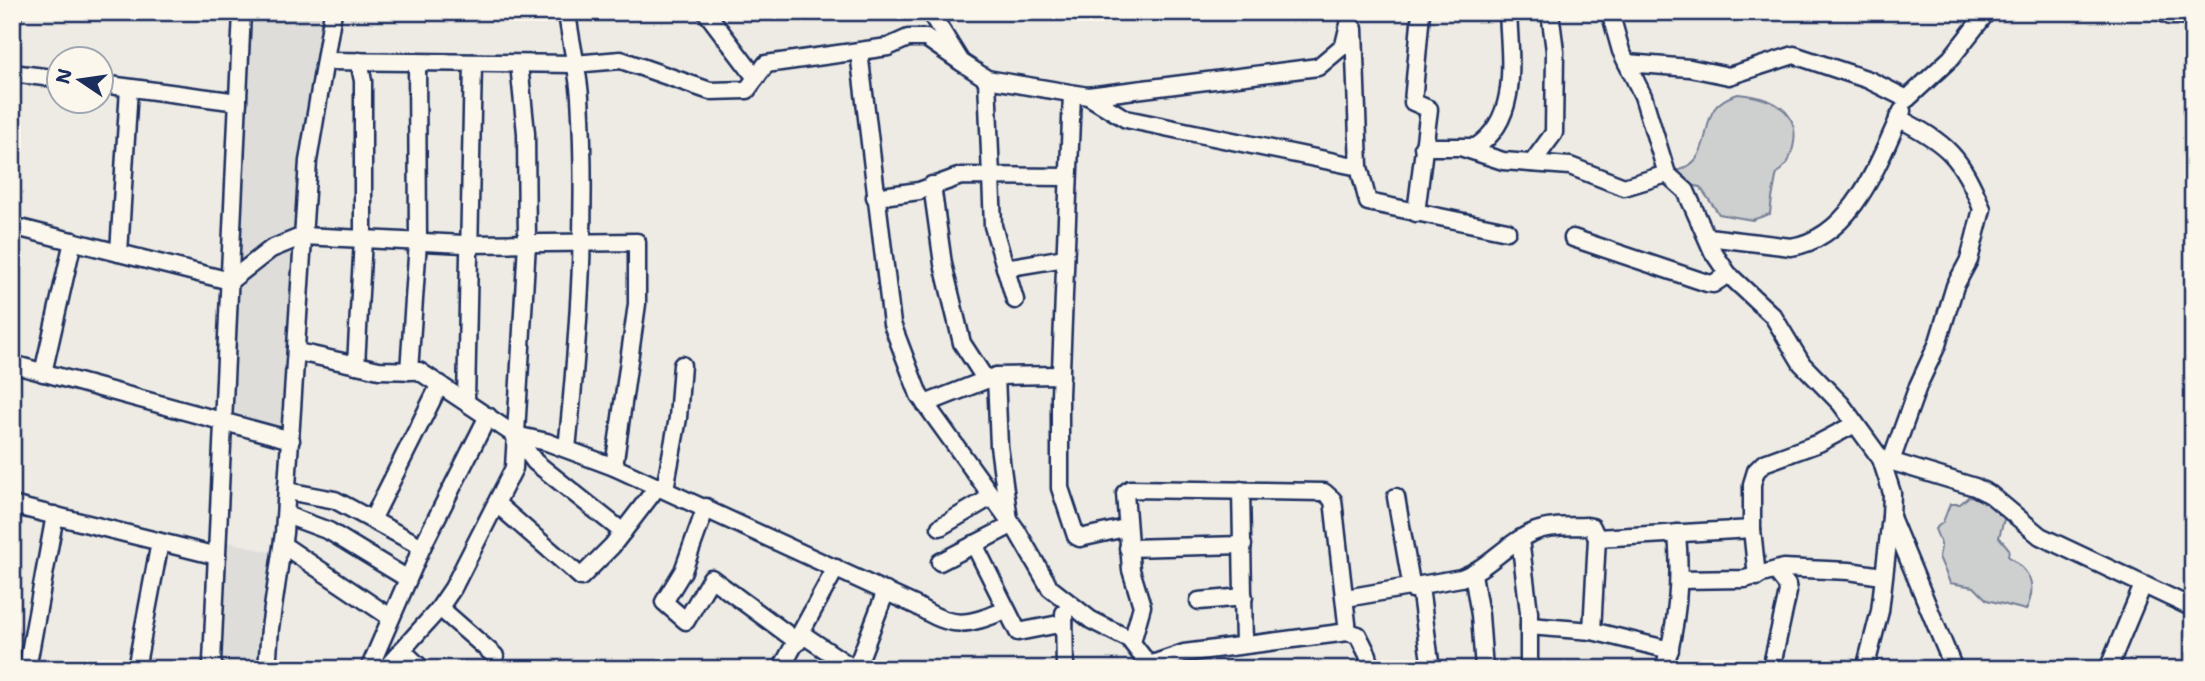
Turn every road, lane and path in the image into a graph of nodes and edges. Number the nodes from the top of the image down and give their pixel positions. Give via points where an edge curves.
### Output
1 (13, 12) edge
2 (242, 12) edge
3 (333, 12) edge
4 (567, 12) edge
5 (706, 12) edge
6 (1352, 12) edge
7 (1422, 12) edge
8 (1508, 12) edge
9 (1550, 12) edge
10 (1610, 12) edge
11 (1987, 12) edge
12 (2161, 12) edge
13 (932, 14) edge
14 (2193, 16) edge
15 (12, 18) edge
16 (859, 52) junction
17 (325, 61) junction
18 (359, 61) junction
19 (417, 62) junction
20 (961, 62) junction
21 (473, 63) junction
22 (1627, 63) junction
23 (519, 64) junction
24 (574, 64) junction
25 (12, 73) edge
26 (46, 77) edge
27 (756, 78) junction
28 (986, 79) junction
29 (116, 86) edge
30 (129, 88) junction
31 (1080, 95) junction
32 (1907, 99) junction
33 (238, 102) junction
34 (1898, 118) junction
35 (1423, 147) junction
36 (1463, 148) junction
37 (1532, 163) junction
38 (1359, 167) junction
39 (1667, 174) junction
40 (989, 175) junction
41 (1068, 177) junction
42 (932, 186) junction
43 (875, 197) junction
44 (1416, 213) junction
45 (12, 226) edge
46 (1507, 231) dead end
47 (303, 236) junction
48 (1573, 237) dead end
49 (1708, 237) junction
50 (363, 239) junction
51 (73, 241) junction
52 (418, 242) junction
53 (527, 243) junction
54 (581, 243) junction
55 (470, 244) junction
56 (119, 253) junction
57 (1065, 258) junction
58 (1005, 268) junction
59 (1728, 274) junction
60 (230, 281) junction
61 (1015, 300) dead end
62 (298, 352) junction
63 (12, 364) edge
64 (356, 365) junction
65 (682, 365) dead end
66 (409, 371) junction
67 (43, 373) junction
68 (1061, 375) junction
69 (991, 378) junction
70 (440, 384) junction
71 (466, 401) junction
72 (925, 404) junction
73 (488, 416) junction
74 (223, 422) junction
75 (1855, 424) junction
76 (515, 435) junction
77 (292, 440) junction
78 (567, 449) junction
79 (1886, 460) junction
80 (614, 467) junction
81 (662, 487) junction
82 (1241, 490) junction
83 (288, 491) junction
84 (991, 497) junction
85 (1396, 497) dead end
86 (497, 504) junction
87 (12, 505) edge
88 (706, 507) junction
89 (55, 515) junction
90 (286, 515) junction
91 (1891, 517) junction
92 (373, 518) junction
93 (1011, 522) junction
94 (940, 527) dead end
95 (1125, 528) junction
96 (1752, 528) junction
97 (623, 532) junction
98 (1677, 533) junction
99 (1597, 538) junction
100 (1520, 539) junction
101 (160, 542) junction
102 (974, 544) junction
103 (282, 545) junction
104 (1242, 545) junction
105 (422, 547) junction
106 (1128, 548) junction
107 (217, 556) junction
108 (940, 562) dead end
109 (836, 568) junction
110 (1776, 571) junction
111 (1473, 574) junction
112 (1882, 576) junction
113 (1757, 577) junction
114 (408, 579) junction
115 (1679, 580) junction
116 (2143, 585) junction
117 (1416, 588) junction
118 (886, 591) junction
119 (1244, 597) junction
120 (1346, 598) junction
121 (1063, 600) junction
122 (1199, 601) dead end
123 (440, 608) junction
124 (2193, 608) edge
125 (1006, 610) junction
126 (390, 617) junction
127 (1064, 623) junction
128 (1529, 626) junction
129 (1592, 631) junction
130 (1348, 632) junction
131 (800, 638) junction
132 (1132, 642) junction
133 (1244, 645) junction
134 (402, 650) junction
135 (1670, 650) junction
136 (495, 656) dead end
137 (1151, 667) edge
138 (27, 669) edge
139 (136, 669) edge
140 (215, 669) edge
141 (267, 669) edge
142 (369, 669) edge
143 (385, 669) edge
144 (422, 669) edge
145 (782, 669) edge
146 (855, 669) edge
147 (1065, 669) edge
148 (1370, 669) edge
149 (1431, 669) edge
150 (1483, 669) edge
151 (1529, 669) edge
152 (1664, 669) edge
153 (1771, 669) edge
154 (1865, 669) edge
155 (1954, 669) edge
156 (2108, 669) edge

1 - 15 street
2 - 33 street
3 - 17 street
4 - 24 street
5 - 27 street
6 - 31 street via 1344,45 1318,67
6 - 38 street
7 - 35 street via 1413,102 1429,109
8 - 36 street via 1506,111 1485,142
9 - 37 street via 1555,51 1554,133
10 - 22 street
11 - 32 street via 1951,58
12 - 14 street
13 - 20 street
16 - 20 street via 908,38 926,38
16 - 27 street via 765,64
16 - 43 street
17 - 18 street
17 - 47 street
18 - 19 street
18 - 50 street via 363,81
19 - 21 street
19 - 52 street
20 - 28 street
21 - 23 street
21 - 55 street
22 - 32 street via 1729,76 1794,55 1869,80
22 - 39 street via 1643,96
23 - 24 street
23 - 53 street via 526,133
24 - 27 street via 621,60 710,91 747,90
24 - 54 street via 580,95
25 - 26 street
28 - 31 street
28 - 40 street
29 - 30 street
30 - 33 street
30 - 56 street
31 - 38 street via 1126,119
31 - 41 street
32 - 34 street
33 - 60 street
34 - 49 street via 1864,190 1830,228 1811,240 1791,247
34 - 79 street via 1951,150 1982,209 1969,260 1955,285 1937,345
35 - 36 street
35 - 44 street
36 - 37 street via 1503,161
37 - 39 street via 1570,166 1625,187
38 - 44 street via 1368,202
39 - 49 street via 1686,191
40 - 41 street
40 - 42 street via 961,176
40 - 58 street via 993,226
41 - 57 street
42 - 43 street
42 - 69 street via 943,264 962,343
43 - 72 street via 892,324
44 - 46 street
45 - 51 street
47 - 50 street
47 - 60 street via 271,249
47 - 62 street
48 - 59 street via 1707,284
49 - 59 street
50 - 52 street
50 - 64 street
51 - 56 street
51 - 67 street
52 - 55 street
52 - 66 street
53 - 54 street
53 - 55 street
53 - 76 street
54 - 78 street via 580,321
54 - 80 street via 637,242 637,304
55 - 71 street
56 - 60 street
57 - 58 street
57 - 68 street
58 - 61 street
59 - 75 street via 1773,316 1801,364
60 - 74 street
62 - 64 street
62 - 77 street
63 - 67 street
64 - 66 street
65 - 81 street via 678,418
66 - 70 street via 419,371
67 - 74 street
68 - 69 street
68 - 95 street via 1060,488 1076,536 1083,539
69 - 72 street
69 - 93 street
70 - 71 street
70 - 92 street
71 - 73 street
72 - 84 street
73 - 76 street
73 - 105 street
74 - 77 street
74 - 107 street
75 - 79 street
75 - 96 street via 1764,463 1756,471
76 - 78 street
76 - 86 street via 514,468
76 - 97 street via 534,463
77 - 83 street
78 - 80 street
79 - 91 street
79 - 116 street via 1983,491 2040,536
80 - 81 street
81 - 88 street
81 - 97 street
82 - 95 street via 1126,490
82 - 104 street
82 - 120 street via 1330,494
83 - 90 street
83 - 92 street via 335,500
84 - 93 street
84 - 94 street
85 - 117 street
86 - 97 street via 581,577
86 - 123 street
87 - 89 street
88 - 109 street
88 - 131 street via 683,571 664,603 686,621 711,578
89 - 101 street
89 - 138 street
90 - 103 street
90 - 114 street via 329,531
91 - 112 street
91 - 155 street
92 - 105 street
93 - 102 street
93 - 121 street via 1050,588
95 - 106 street
96 - 98 street
96 - 113 street
98 - 99 street
98 - 115 street
99 - 100 street via 1587,526 1545,528
99 - 129 street
100 - 111 street
100 - 128 street
101 - 107 street
101 - 139 street
102 - 108 street
102 - 125 street
103 - 126 street
103 - 141 street
104 - 106 street
104 - 119 street
105 - 114 street
106 - 132 street via 1142,606
107 - 140 street
109 - 118 street
109 - 131 street
110 - 112 street via 1816,568
110 - 113 street
110 - 153 street via 1788,592
111 - 117 street
111 - 150 street
112 - 154 street via 1880,611
113 - 115 street
114 - 126 street
115 - 135 street
116 - 124 street
116 - 156 street
117 - 120 street
117 - 149 street
118 - 125 street via 951,624
118 - 146 street
119 - 122 street
119 - 133 street
120 - 130 street
121 - 127 street
121 - 132 street
123 - 134 street
123 - 136 street
125 - 127 street via 1018,632
126 - 142 street
127 - 147 street
128 - 129 street
128 - 151 street
129 - 135 street
130 - 133 street
130 - 148 street via 1358,635
131 - 145 street
131 - 146 street
132 - 137 street
133 - 137 street via 1166,657
134 - 143 street
134 - 144 street
135 - 152 street

